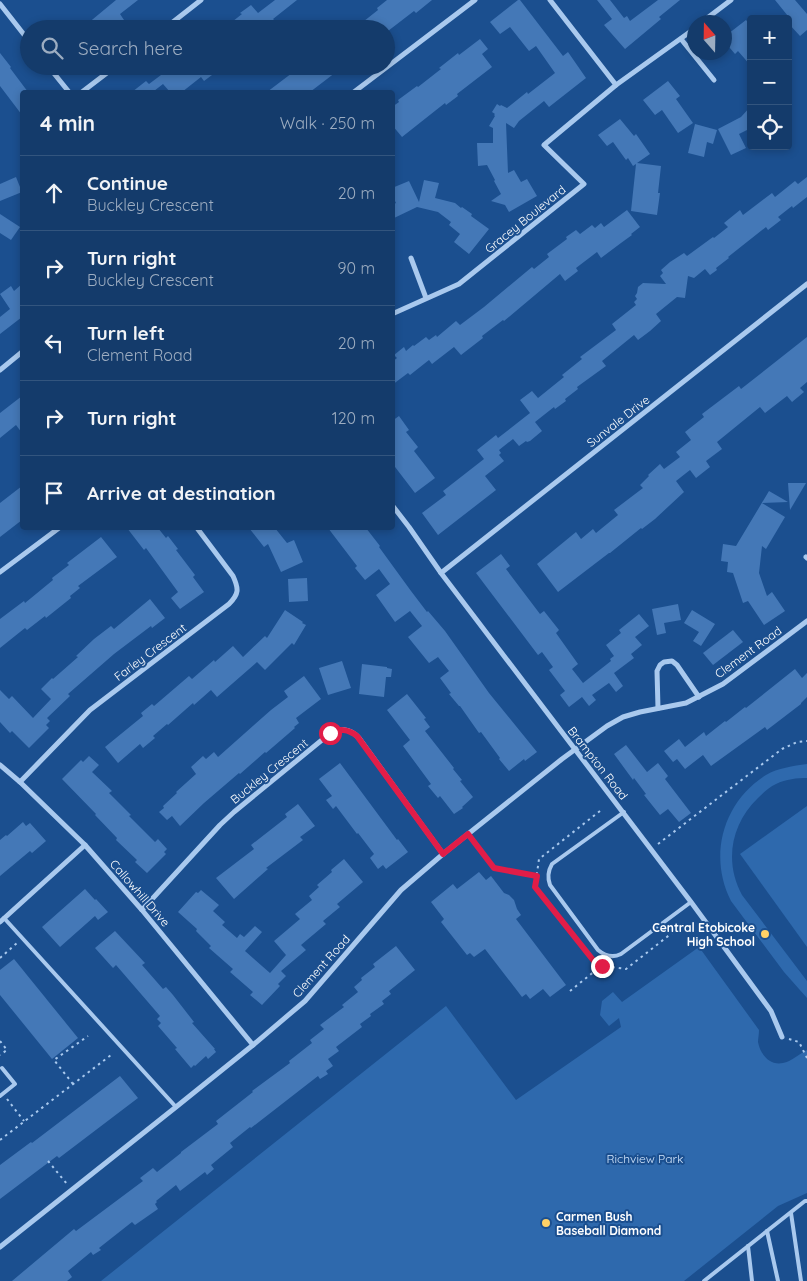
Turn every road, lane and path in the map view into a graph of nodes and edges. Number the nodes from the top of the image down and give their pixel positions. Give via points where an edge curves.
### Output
1 (201, 0) edge
2 (474, 0) edge
3 (550, 0) edge
4 (731, 0) edge
5 (0, 4) edge
6 (711, 15) edge
7 (175, 20) edge
8 (20, 30) edge
9 (687, 34) edge
10 (681, 39) junction
11 (395, 61) edge
12 (55, 75) edge
13 (104, 75) edge
14 (376, 75) edge
15 (714, 80) dead end
16 (616, 85) junction
17 (67, 90) edge
18 (85, 90) edge
19 (357, 90) edge
20 (411, 258) dead end
21 (807, 284) edge
22 (426, 298) junction
23 (395, 313) edge
24 (20, 354) edge
25 (0, 370) edge
26 (395, 509) edge
27 (56, 530) edge
28 (198, 530) edge
29 (0, 572) edge
30 (441, 573) junction
31 (807, 621) edge
32 (699, 697) junction
33 (658, 708) junction
34 (807, 742) edge
35 (575, 749) junction
36 (0, 765) edge
37 (20, 782) junction
38 (600, 811) dead end
39 (624, 812) junction
40 (468, 834) junction
41 (85, 845) junction
42 (651, 850) junction
43 (443, 854) junction
44 (537, 876) junction
45 (548, 878) junction
46 (691, 902) junction
47 (142, 910) junction
48 (2, 920) edge
49 (686, 922) dead end
50 (22, 939) junction
51 (613, 956) junction
52 (0, 958) edge
53 (602, 966) junction
54 (570, 991) dead end
55 (88, 1036) dead end
56 (782, 1037) joint
57 (0, 1041) edge
58 (253, 1045) junction
59 (0, 1055) edge
60 (111, 1055) dead end
61 (807, 1058) edge
62 (2, 1068) dead end
63 (73, 1084) junction
64 (2, 1095) edge
65 (176, 1107) junction
66 (24, 1121) junction
67 (0, 1140) edge
68 (48, 1160) dead end
69 (62, 1178) dead end
70 (807, 1201) edge
71 (791, 1212) junction
72 (767, 1231) junction
73 (748, 1246) junction
74 (0, 1247) edge
75 (704, 1281) edge
76 (752, 1281) edge
77 (778, 1281) edge
78 (801, 1281) edge

1 - 7 street
2 - 11 street
3 - 16 street
4 - 6 street
5 - 8 street
9 - 10 street, Gracey Boulevard
10 - 15 street
10 - 16 street, Gracey Boulevard
12 - 17 street
13 - 18 street
14 - 19 street
16 - 22 street, Gracey Boulevard via 544,144 584,184 459,284
20 - 22 street
21 - 30 street, Sunvale Drive
22 - 23 street, Gracey Boulevard
24 - 25 street
26 - 30 street, Brampton Road
27 - 29 street
28 - 37 street, Farley Crescent via 237,583 236,597 90,710
30 - 35 street, Brampton Road
31 - 32 street, Clement Road via 723,684
32 - 33 street, Clement Road via 679,705
32 - 33 street via 677,665 672,661 664,662 657,672
33 - 35 street, Clement Road via 623,717
34 - 42 path via 782,748
35 - 39 street, Brampton Road
35 - 40 street, Clement Road
36 - 37 street, Callowhill Drive
37 - 41 street, Callowhill Drive
38 - 44 path via 539,859
39 - 42 street, Brampton Road
39 - 45 lane via 552,864
40 - 43 street, Clement Road
40 - 44 path via 494,868
41 - 47 street, Callowhill Drive
41 - 48 street
42 - 46 street, Brampton Road
43 - 47 street, Buckley Crescent via 357,736 339,730 330,733 234,812
43 - 58 street, Clement Road via 401,890 305,1001
44 - 45 path
44 - 53 path via 535,887 597,965
45 - 51 lane via 598,950
46 - 51 lane via 622,954
46 - 56 street, Brampton Road via 771,1011
47 - 58 street, Callowhill Drive
48 - 50 lane
49 - 53 path via 626,969
50 - 52 path
50 - 65 lane
51 - 53 path
53 - 54 path
55 - 63 path via 54,1060
56 - 61 path via 799,1042
57 - 59 path via 7,1050
58 - 65 street, Clement Road
60 - 63 path
62 - 64 lane via 15,1084
63 - 66 path
64 - 66 path
65 - 74 street, Clement Road
66 - 67 path
68 - 69 path
70 - 71 lane
71 - 72 lane
71 - 78 lane
72 - 73 lane
72 - 77 lane
73 - 75 lane
73 - 76 lane

